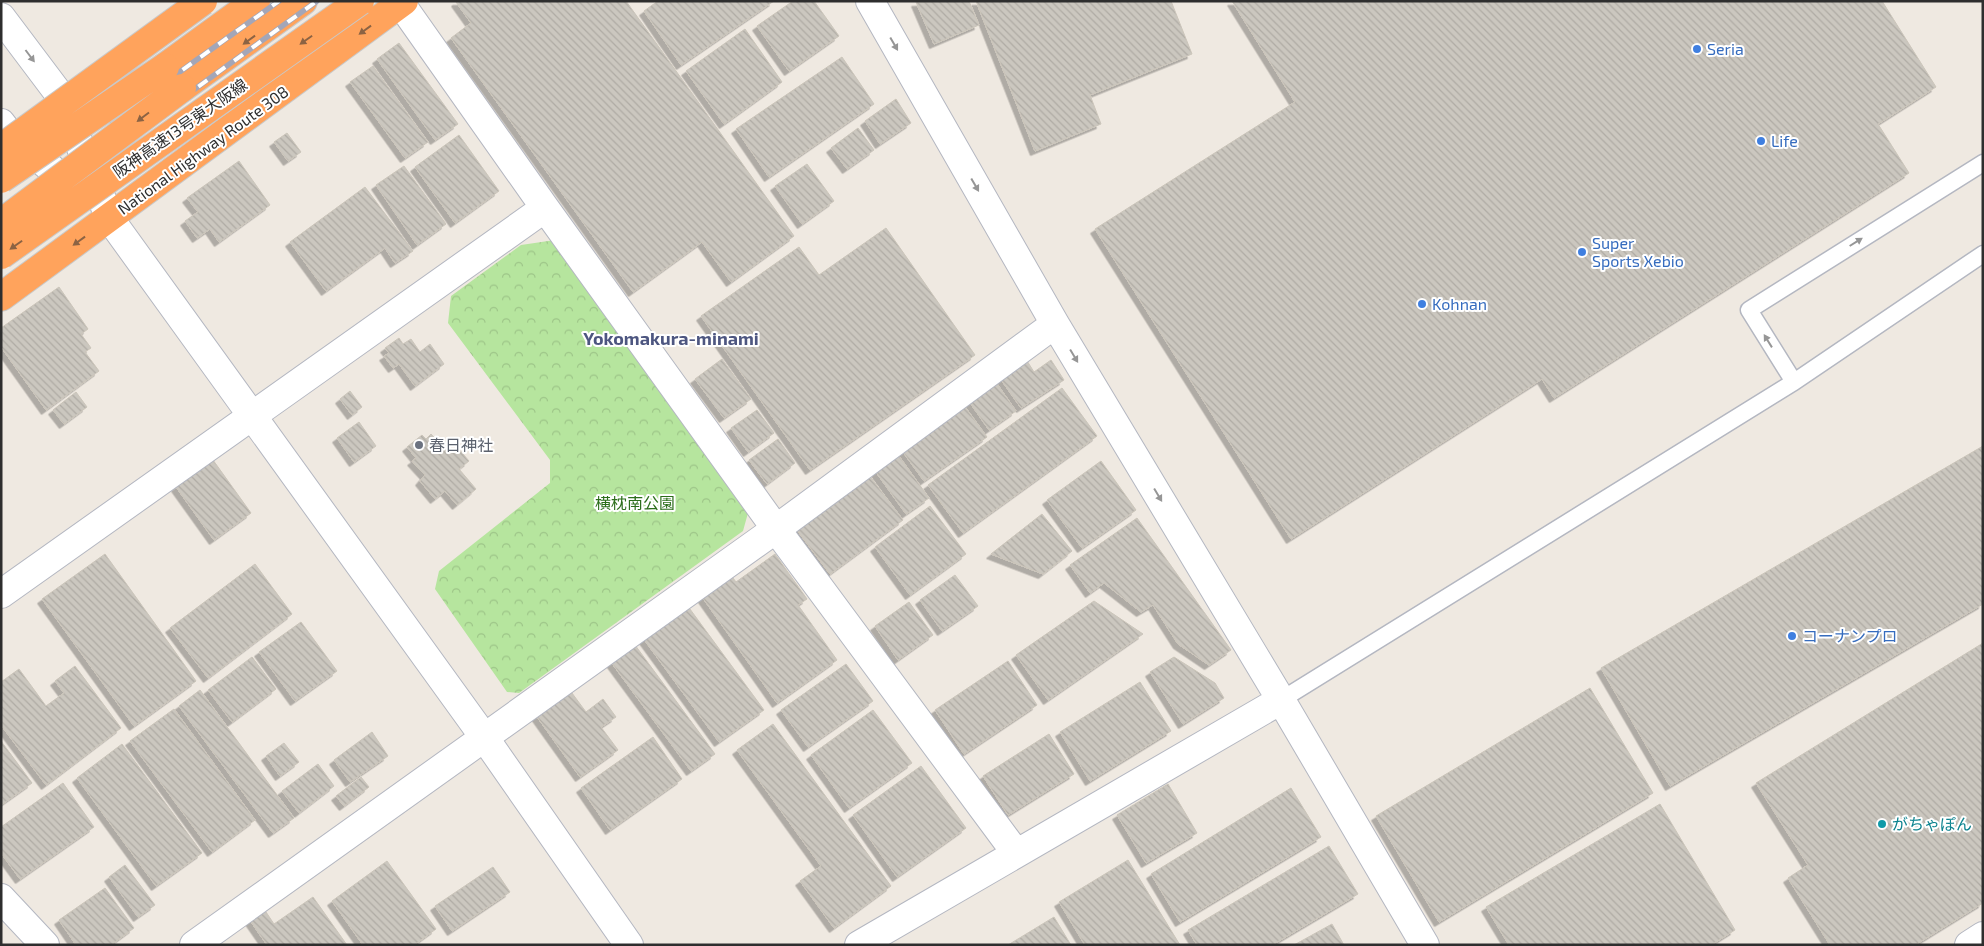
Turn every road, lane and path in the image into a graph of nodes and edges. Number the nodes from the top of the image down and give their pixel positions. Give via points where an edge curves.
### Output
1 (182, 1) edge
2 (203, 1) edge
3 (256, 1) edge
4 (303, 1) edge
5 (360, 1) edge
6 (870, 1) edge
7 (403, 2) edge
8 (1, 17) edge
9 (59, 94) junction
10 (3, 135) edge
11 (1983, 163) edge
12 (1, 179) edge
13 (546, 208) junction
14 (110, 219) junction
15 (1, 223) edge
16 (1983, 254) edge
17 (1, 255) edge
18 (1, 297) edge
19 (1055, 324) junction
20 (1794, 382) junction
21 (252, 416) junction
22 (776, 529) junction
23 (1, 594) edge
24 (1281, 700) junction
25 (484, 737) junction
26 (1016, 853) junction
27 (1, 898) edge
28 (1983, 936) edge
29 (45, 945) edge
30 (194, 945) edge
31 (629, 945) edge
32 (859, 945) edge
33 (1425, 945) edge
34 (1969, 945) edge

1 - 9 highway
2 - 10 highway, bridge
3 - 12 highway, bridge
4 -> 15 highway, bridge
5 -> 17 highway, 阪神高速13号東大阪線, bridge
6 -> 19 street
7 - 13 street
7 -> 14 highway, National Highway Route 308
8 -> 9 street
9 - 10 highway
9 - 14 street
10 - 14 street
20 -> 11 lane via 1750,310
13 - 21 street
13 - 22 street
14 -> 18 highway, National Highway Route 308
14 - 21 street
16 - 20 lane
19 - 22 street
19 -> 24 street
20 - 24 lane
21 - 23 street
21 - 25 street
22 - 25 street
22 - 26 street
24 - 26 street
24 - 33 street
25 - 30 street
25 - 31 street
26 - 32 street
27 - 29 street
28 - 34 street

